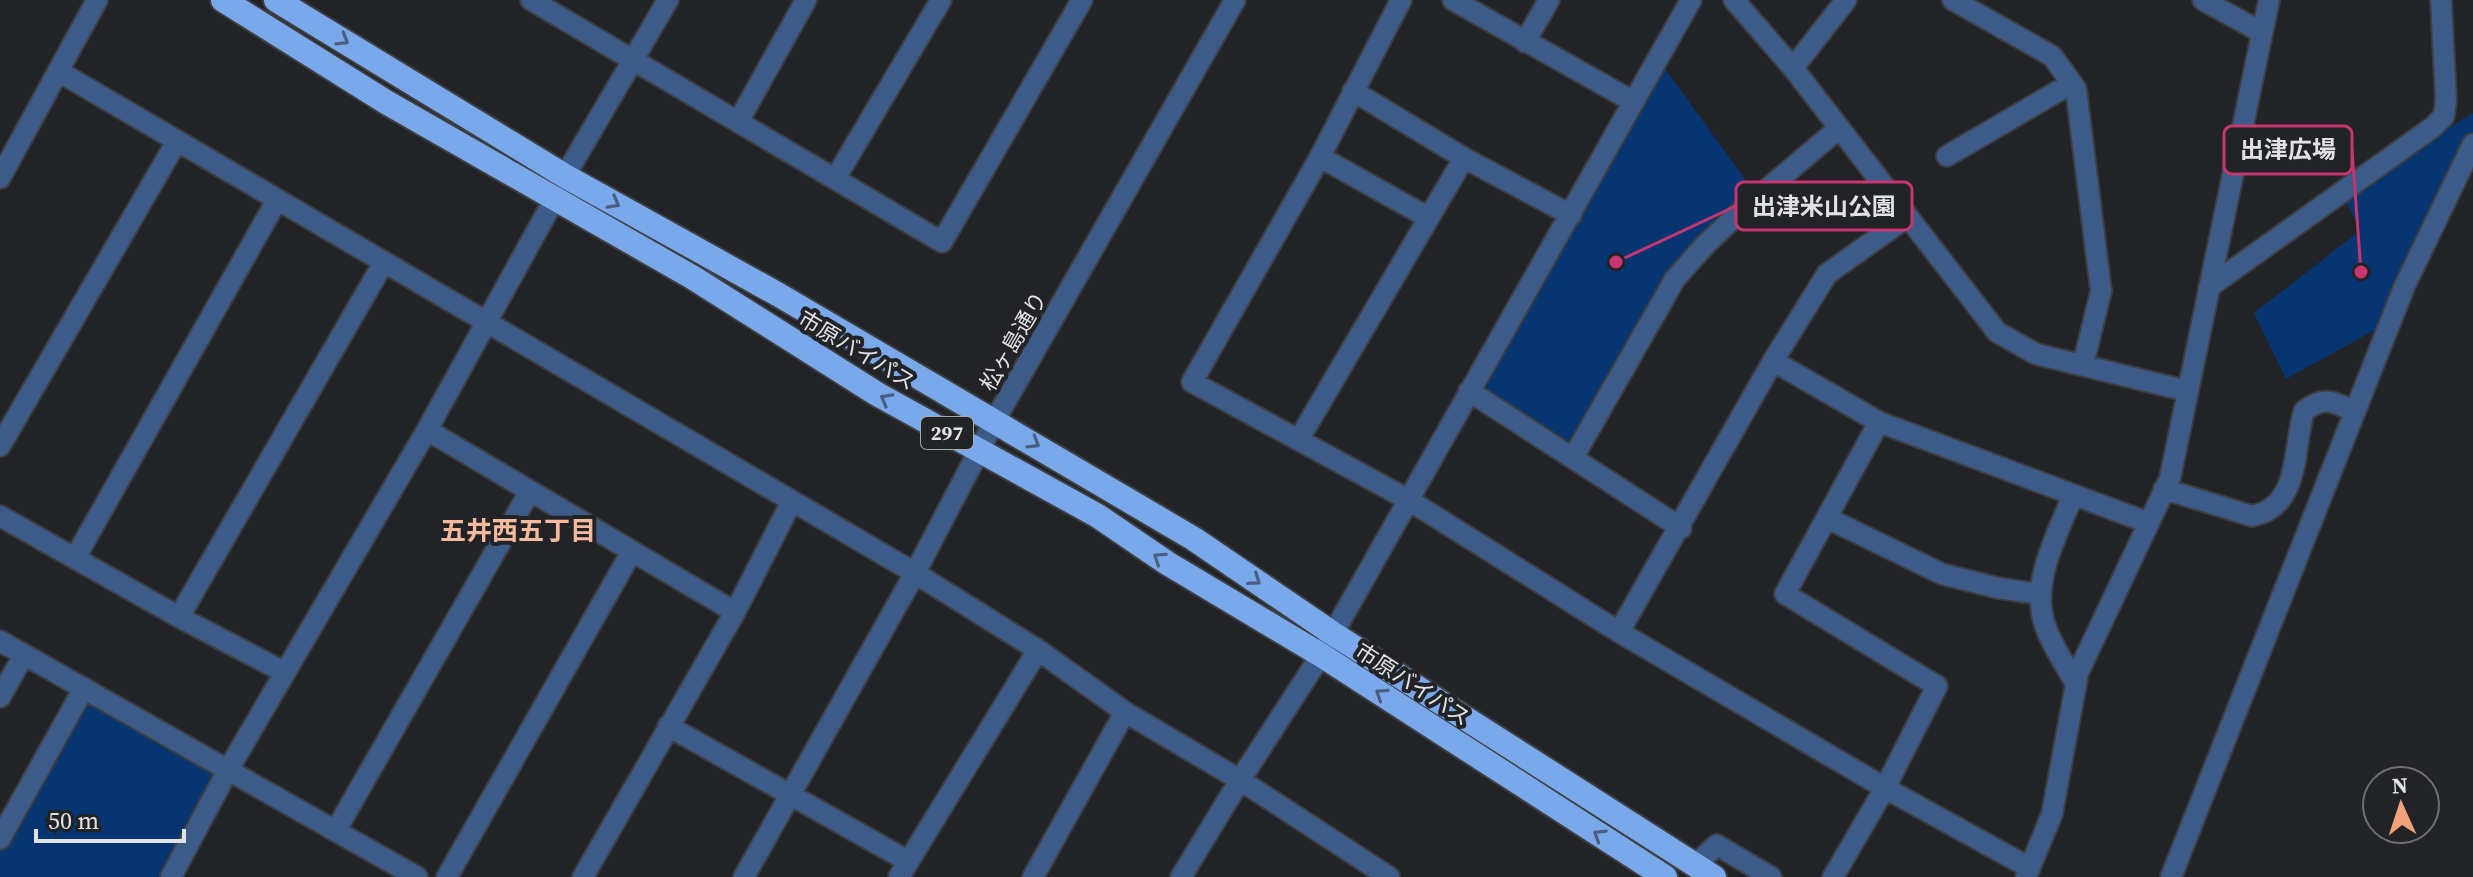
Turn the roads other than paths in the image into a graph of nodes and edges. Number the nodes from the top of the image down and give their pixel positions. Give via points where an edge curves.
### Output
1 (97, 0) edge
2 (223, 0) edge
3 (276, 0) edge
4 (531, 0) edge
5 (668, 0) edge
6 (806, 0) edge
7 (941, 0) edge
8 (1082, 0) edge
9 (1235, 0) edge
10 (1401, 0) edge
11 (1453, 0) edge
12 (1549, 0) edge
13 (1691, 0) edge
14 (1734, 0) edge
15 (1846, 0) edge
16 (1953, 0) edge
17 (2203, 0) edge
18 (2269, 0) edge
19 (2441, 0) edge
20 (2261, 32) junction
21 (1525, 42) junction
22 (634, 61) junction
23 (1793, 68) junction
24 (58, 71) junction
25 (2072, 83) junction
26 (1353, 91) junction
27 (1634, 102) junction
28 (738, 122) junction
29 (1838, 129) junction
30 (177, 141) junction
31 (2473, 144) edge
32 (1947, 156) dead end
33 (1320, 157) junction
34 (1464, 158) junction
35 (0, 178) edge
36 (835, 179) junction
37 (560, 187) junction
38 (277, 200) junction
39 (1571, 215) junction
40 (1907, 217) junction
41 (1429, 218) junction
42 (384, 262) junction
43 (2209, 287) junction
44 (487, 323) junction
45 (1773, 361) junction
46 (2083, 365) junction
47 (1469, 391) junction
48 (2187, 391) junction
49 (2355, 412) junction
50 (995, 420) junction
51 (1879, 422) junction
52 (427, 430) junction
53 (1299, 439) junction
54 (0, 446) edge
55 (980, 451) junction
56 (1574, 456) junction
57 (2164, 489) junction
58 (530, 491) junction
59 (2073, 495) junction
60 (1407, 499) junction
61 (792, 501) junction
62 (0, 516) edge
63 (1827, 518) junction
64 (2149, 523) junction
65 (1681, 528) junction
66 (632, 551) junction
67 (75, 558) junction
68 (915, 573) junction
69 (2039, 594) junction
70 (735, 612) junction
71 (179, 617) junction
72 (1619, 632) junction
73 (1332, 633) junction
74 (0, 641) edge
75 (1038, 650) junction
76 (24, 655) junction
77 (1321, 655) junction
78 (284, 672) junction
79 (2076, 684) junction
80 (84, 688) junction
81 (0, 697) edge
82 (1125, 712) junction
83 (668, 726) junction
84 (228, 770) junction
85 (1240, 780) junction
86 (1885, 788) junction
87 (791, 796) junction
88 (336, 830) junction
89 (0, 839) edge
90 (904, 869) edge
91 (1704, 871) edge
92 (2028, 872) edge
93 (171, 877) edge
94 (417, 877) edge
95 (447, 877) edge
96 (583, 877) edge
97 (744, 877) edge
98 (1033, 877) edge
99 (1181, 877) edge
100 (1389, 877) edge
101 (1665, 877) edge
102 (1771, 877) edge
103 (1833, 877) edge
104 (2171, 877) edge

1 - 24 street
2 - 37 highway, 市原バイパス / 297 via 386,102
3 -> 37 highway, 市原バイパス / 297
4 - 22 street
5 - 22 street
6 - 28 street
7 - 36 street
8 - 36 street via 942,242
9 - 50 street, 松ヶ島通り
10 - 26 street
11 - 21 street
12 - 21 street
13 - 27 street
14 - 23 street
15 - 23 street
16 - 25 street via 2052,56
17 - 20 street
18 - 20 street
19 - 43 street via 2444,116
20 - 43 street
21 - 27 street
22 - 28 street
22 - 37 street
23 - 29 street
24 - 30 street
24 - 35 street
25 - 32 street
25 - 46 street via 2101,291
26 - 33 street
26 - 34 street
27 - 39 street
28 - 36 street
29 - 40 street
29 - 56 street via 1728,224 1675,279
30 - 38 street
30 - 54 street
31 - 49 street via 2405,285
33 - 41 street
33 - 53 street via 1192,382
34 - 39 street
34 - 41 street
37 - 44 street
37 -> 50 highway, 市原バイパス / 297 via 779,295
55 -> 37 highway, 市原バイパス / 297 via 877,394
38 - 42 street
38 - 67 street
39 - 47 street
40 - 45 street via 1827,274
40 - 46 street via 1997,332 2036,354
41 - 53 street
42 - 44 street
42 - 71 street
43 - 48 street
44 - 52 street
44 - 61 street
45 - 51 street
45 - 65 street
46 - 48 street
47 - 56 street
47 - 60 street
48 - 57 street
49 - 57 street via 2330,400 2304,411 2285,494 2260,514
49 - 104 street
50 - 55 street, 松ヶ島通り
50 -> 73 highway, 市原バイパス / 297 via 1194,539
51 - 59 street
51 - 63 street
52 - 58 street
52 - 78 street
53 - 60 street
55 - 68 street, 松ヶ島通り
77 -> 55 highway, 市原バイパス / 297 via 1098,516
56 - 65 street
57 - 64 street
58 - 66 street
58 - 88 street
59 - 64 street
59 - 69 street
60 - 72 street
60 - 73 street
61 - 68 street
61 - 70 street
62 - 67 street
63 - 69 street via 1942,574
63 - 86 street via 1785,594 1937,686
64 - 79 street
65 - 72 street
66 - 70 street
66 - 95 street
67 - 71 street
68 - 75 street
68 - 87 street, 松ヶ島通り
69 - 79 street via 2045,627
70 - 83 street
71 - 78 street
72 - 86 street
73 - 77 street
73 - 91 highway, 市原バイパス / 297
74 - 76 street
75 - 82 street
75 - 90 street
76 - 80 street
76 - 81 street
77 - 85 street
101 -> 77 highway, 市原バイパス / 297
78 - 84 street
79 - 92 street via 2052,814
80 - 84 street
80 - 89 street
82 - 85 street
82 - 98 street
83 - 87 street
83 - 96 street
84 - 88 street
84 - 93 street
85 - 99 street
85 - 100 street
86 - 92 street
86 - 103 street
87 - 90 street
87 - 97 street, 松ヶ島通り
88 - 94 street
91 - 102 street via 1717,845

